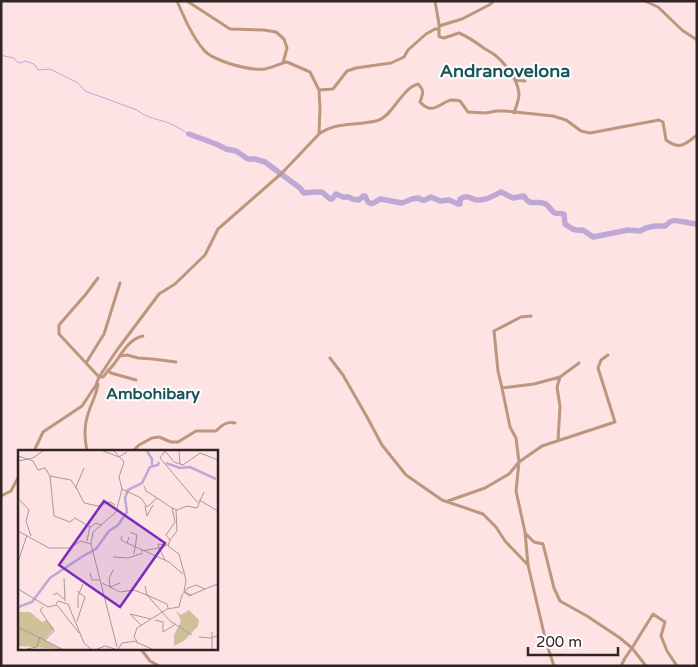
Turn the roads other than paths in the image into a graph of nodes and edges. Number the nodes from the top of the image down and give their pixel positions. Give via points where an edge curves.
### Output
1 (176, 1) edge
2 (187, 1) edge
3 (435, 1) edge
4 (494, 1) edge
5 (646, 1) edge
6 (439, 27) junction
7 (697, 40) edge
8 (283, 63) junction
9 (515, 80) junction
10 (525, 81) dead end
11 (319, 90) junction
12 (514, 113) junction
13 (319, 134) junction
14 (697, 135) edge
15 (98, 278) dead end
16 (120, 283) dead end
17 (531, 316) dead end
18 (143, 336) dead end
19 (608, 355) dead end
20 (120, 356) junction
21 (330, 358) dead end
22 (176, 362) dead end
23 (86, 363) junction
24 (579, 363) dead end
25 (108, 370) junction
26 (99, 377) junction
27 (560, 377) junction
28 (136, 380) dead end
29 (502, 388) junction
30 (235, 423) dead end
31 (558, 441) junction
32 (34, 450) edge
33 (87, 450) edge
34 (134, 450) edge
35 (519, 462) junction
36 (18, 478) edge
37 (1, 496) edge
38 (448, 501) junction
39 (525, 532) junction
40 (528, 565) junction
41 (632, 648) junction
42 (142, 650) edge
43 (159, 666) edge
44 (554, 666) edge
45 (621, 666) edge
46 (646, 666) edge
47 (677, 666) edge

1 - 8 street via 203,50 214,59 254,69
2 - 8 street via 230,29 276,32 284,39 287,48
3 - 6 street
4 - 6 street via 462,19
5 - 7 street via 658,7
6 - 9 street via 440,38 461,33 474,40 494,54
6 - 11 street via 426,34 404,57 391,63 348,71 333,89
8 - 11 street via 310,72
9 - 10 street
9 - 12 street via 519,97
11 - 13 street
12 - 13 street via 468,112 460,101 455,100 433,108 424,106 420,102 422,88 418,84 412,86 380,120 332,126
12 - 14 street via 559,118 580,131 590,132 659,120 663,122 666,140 678,146
13 - 26 street via 218,229 204,255 159,294
15 - 23 street via 59,325 59,334
16 - 23 street via 104,334
17 - 29 street via 521,317 494,331
18 - 20 street via 137,337
19 - 31 street via 598,368 615,422
20 - 22 street
20 - 25 street
21 - 38 street via 343,375 382,446 406,476
23 - 26 street
24 - 27 street
25 - 26 street
25 - 28 street
26 - 32 street via 82,406 43,432
26 - 33 street via 85,424
27 - 29 street
27 - 31 street via 557,387 560,406
29 - 35 street
30 - 34 street via 222,424 216,431 196,431 178,442 152,438
31 - 35 street via 542,446
35 - 38 street via 509,474 485,488
35 - 39 street via 516,491
36 - 37 street via 11,491
38 - 40 street via 483,514
39 - 40 street
39 - 41 street via 534,542 543,544 560,600
40 - 44 street
41 - 45 street
41 - 46 street
41 - 47 street via 653,614 665,622 661,636 666,651
42 - 43 street

